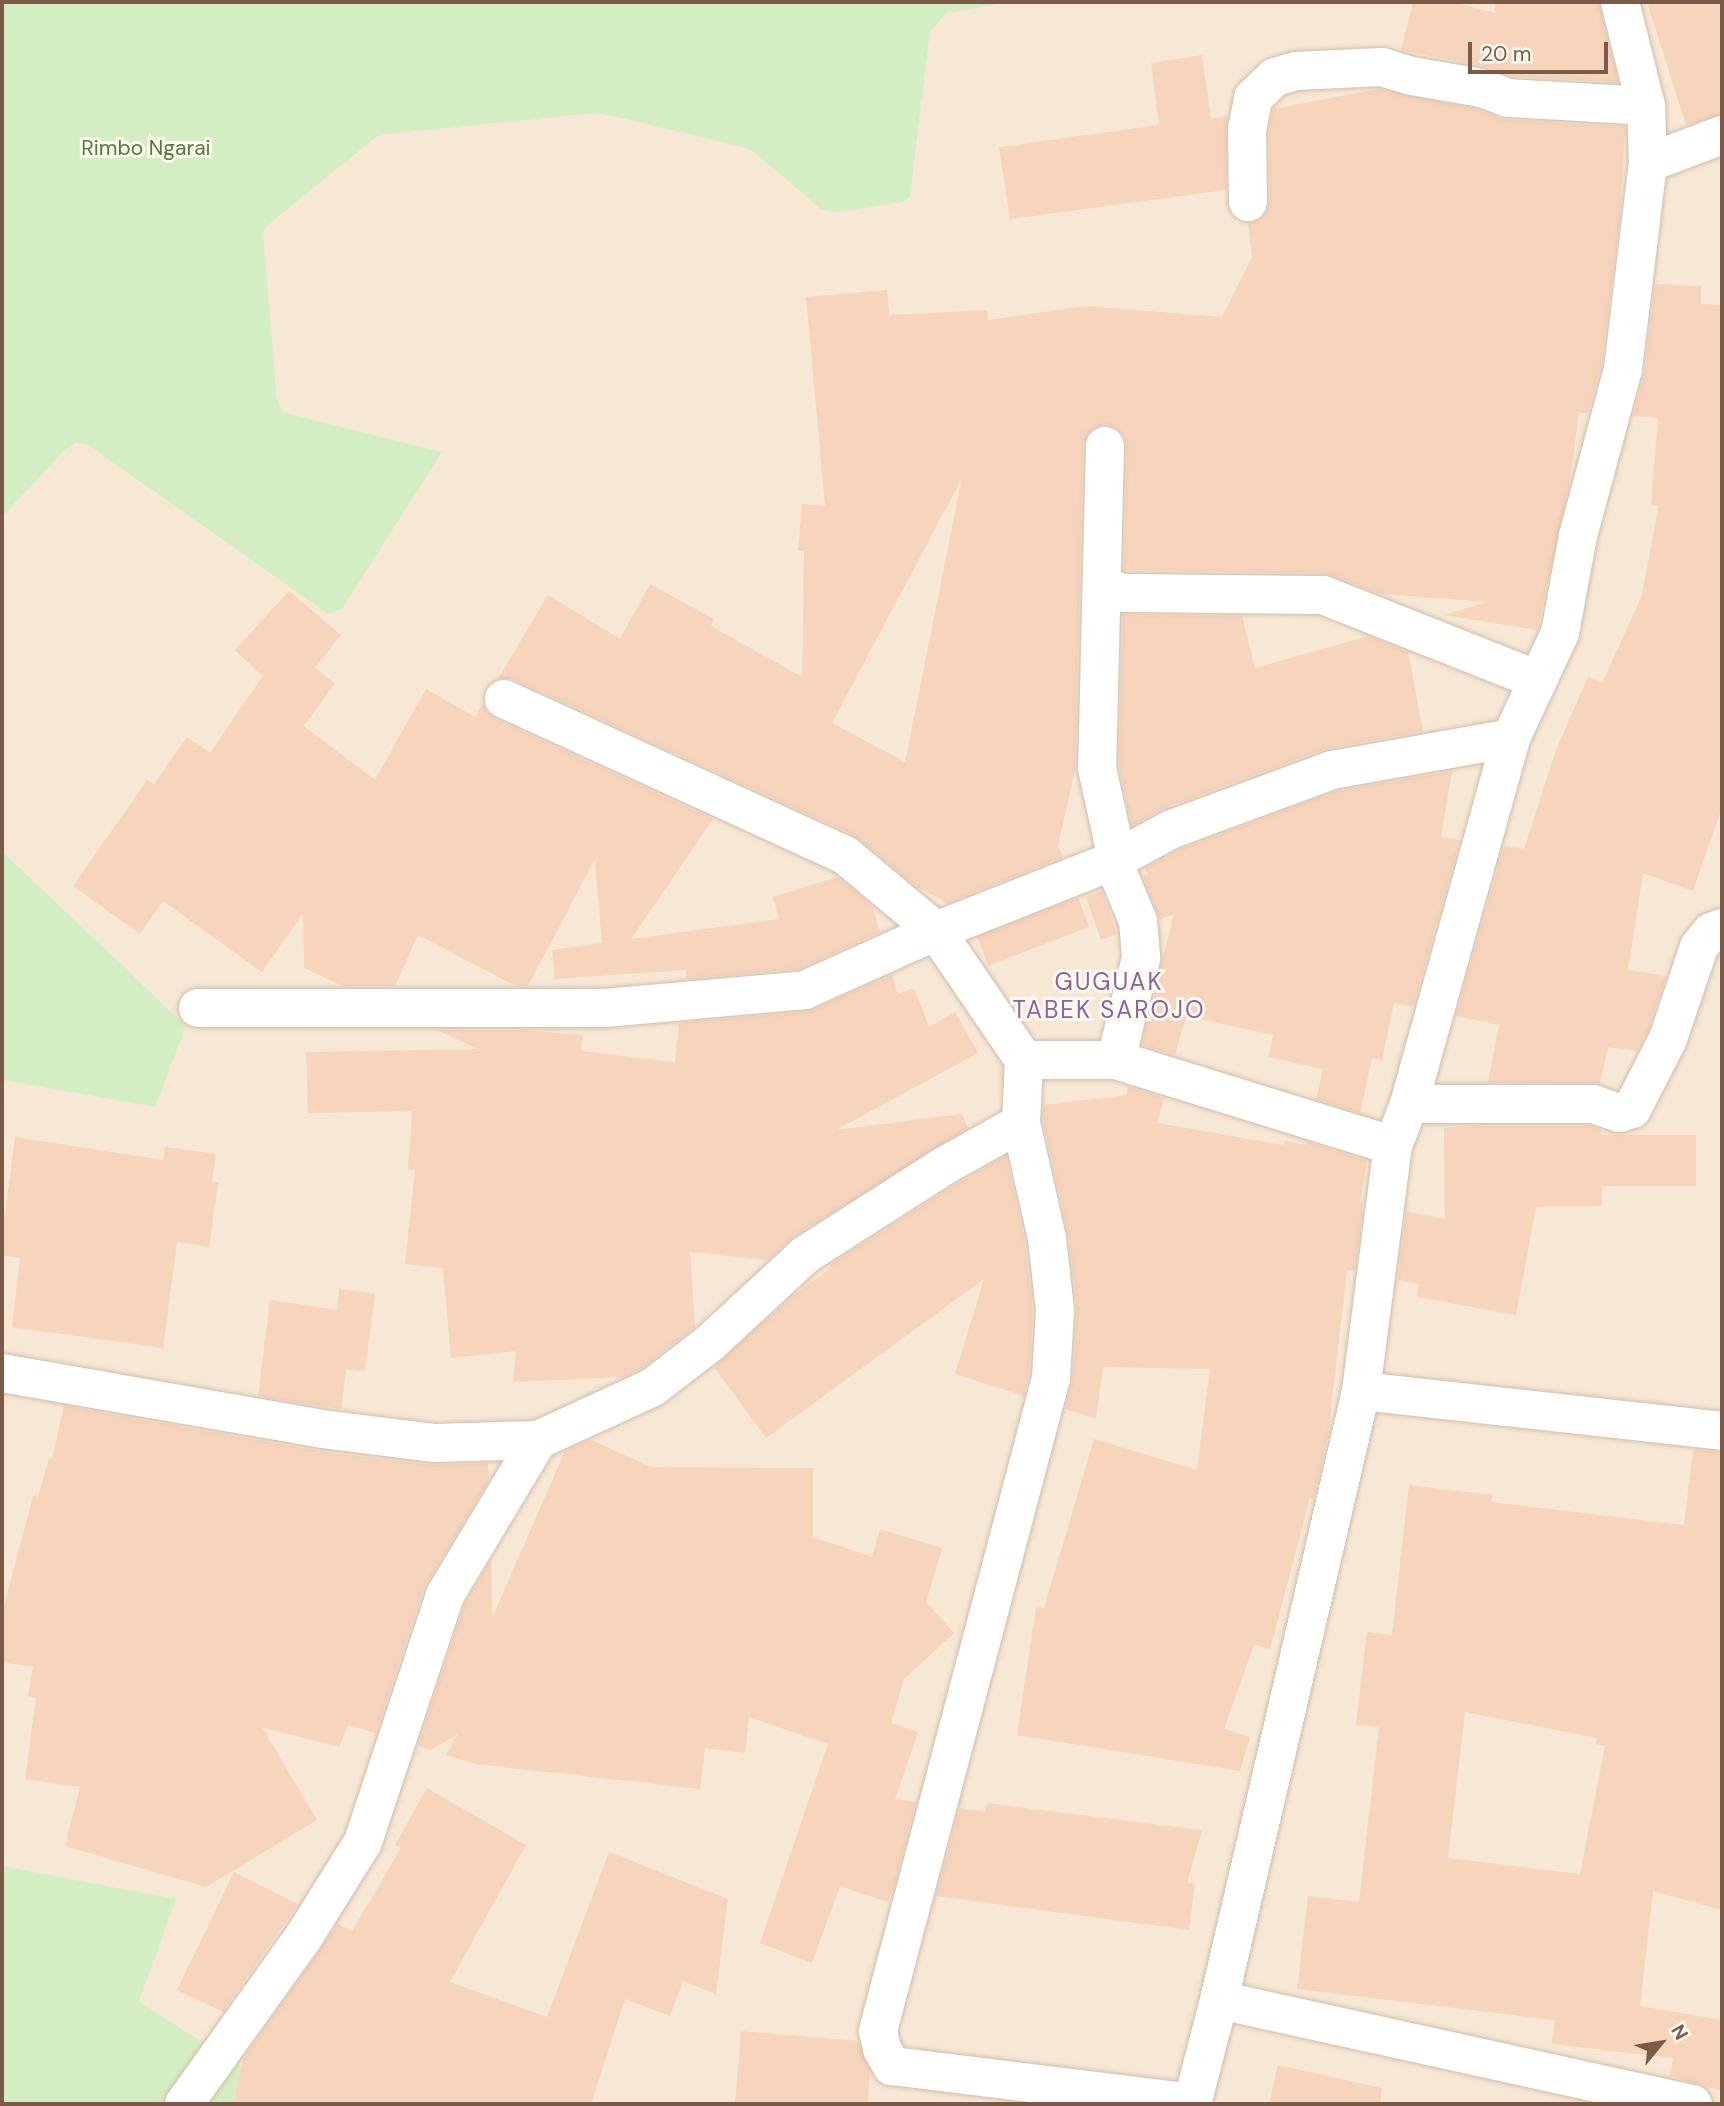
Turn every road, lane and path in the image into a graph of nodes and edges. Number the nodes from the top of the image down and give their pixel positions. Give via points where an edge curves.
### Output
1 (1620, 2) edge
2 (1646, 106) junction
3 (1722, 135) edge
4 (1648, 163) junction
5 (1248, 202) dead end
6 (1105, 446) dead end
7 (1103, 587) junction
8 (1538, 680) junction
9 (504, 699) dead end
10 (1511, 738) junction
11 (1113, 861) junction
12 (1722, 928) edge
13 (936, 931) junction
14 (198, 1008) dead end
15 (1024, 1060) junction
16 (1116, 1060) junction
17 (1409, 1104) junction
18 (1021, 1123) junction
19 (1393, 1146) junction
20 (2, 1373) edge
21 (1361, 1391) junction
22 (1722, 1431) edge
23 (538, 1440) junction
24 (1219, 2000) junction
25 (184, 2104) edge
26 (1192, 2104) edge
27 (1693, 2104) edge

1 - 2 street
2 - 4 street
2 - 5 street via 1508,98 1382,67 1296,71 1275,78 1253,98 1247,130
3 - 4 street
4 - 8 street via 1623,369 1578,536 1560,633
6 - 7 street
7 - 8 street via 1124,593 1323,595
7 - 11 street via 1097,768 1114,845
8 - 10 street
9 - 13 street via 845,855
10 - 11 street via 1332,770 1172,829
10 - 17 street
11 - 13 street
11 - 16 street via 1138,921 1141,958
12 - 17 street via 1711,932 1699,947 1668,1040 1632,1109 1619,1113 1592,1104
13 - 14 street via 805,990 605,1008
13 - 15 street
15 - 16 street
15 - 18 street
16 - 19 street
17 - 19 street
18 - 23 street via 805,1255 710,1343 653,1387
18 - 26 street via 1047,1238 1054,1299 1051,1378 877,2031 892,2066
19 - 21 street
20 - 23 street via 322,1429 435,1443
21 - 22 street
21 - 24 street
23 - 25 street via 445,1595 363,1842 303,1938
24 - 26 street
24 - 27 street

